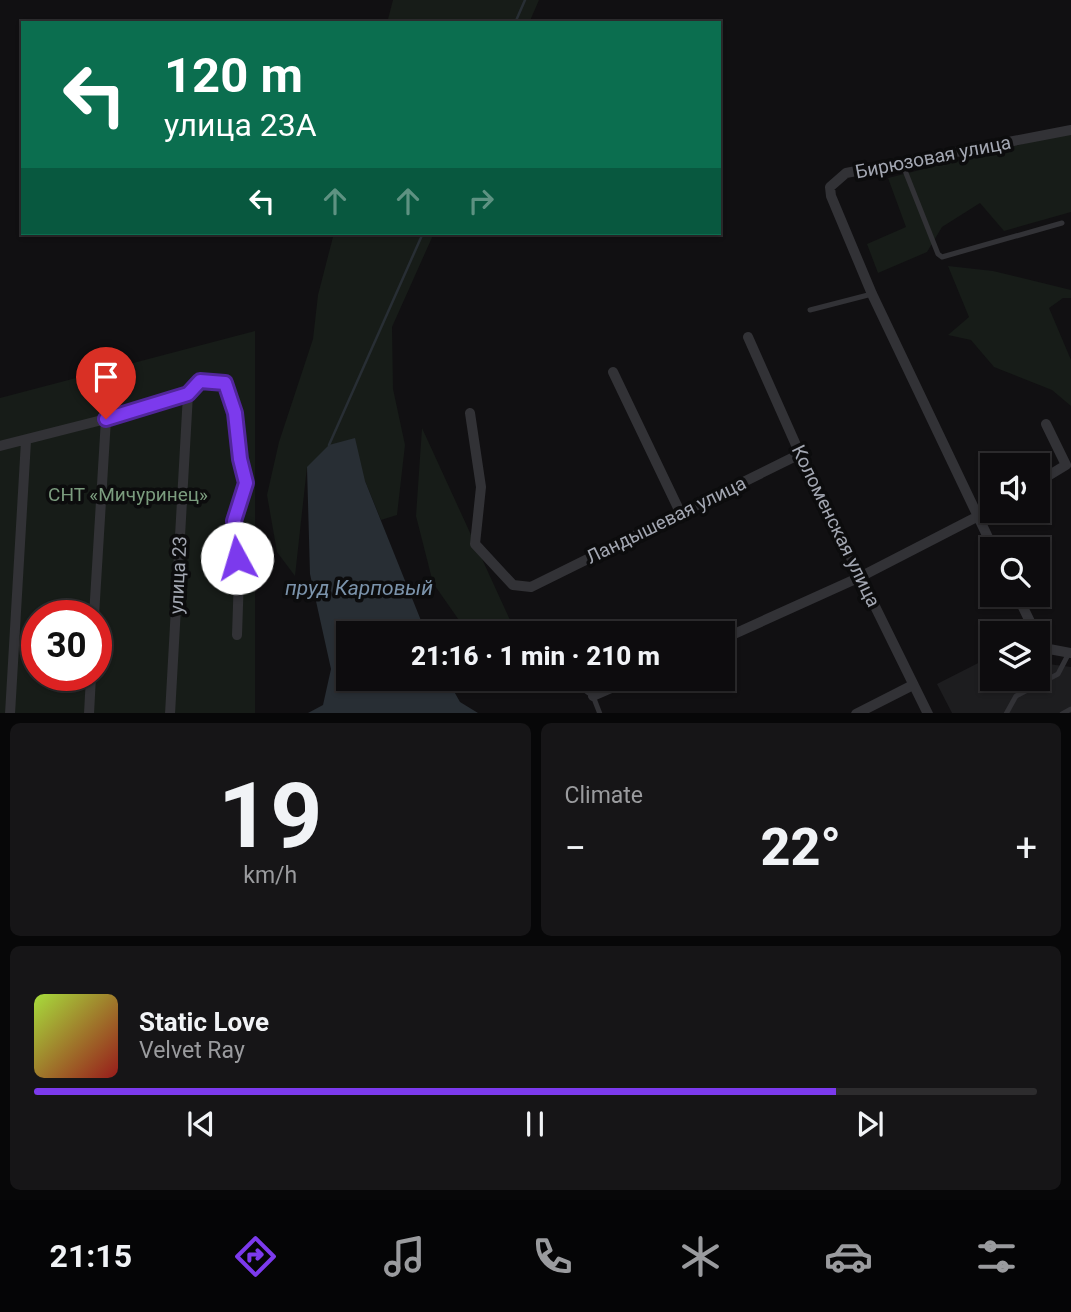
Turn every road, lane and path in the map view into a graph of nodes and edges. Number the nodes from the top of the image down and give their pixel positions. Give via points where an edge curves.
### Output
1 (1071, 130) edge
2 (902, 163) junction
3 (1062, 223) dead end
4 (872, 294) junction
5 (810, 310) dead end
6 (748, 337) dead end
7 (613, 372) dead end
8 (188, 394) junction
9 (470, 413) dead end
10 (106, 419) junction
11 (1046, 424) dead end
12 (26, 441) junction
13 (0, 446) edge
14 (800, 454) junction
15 (1050, 475) edge
16 (680, 512) junction
17 (978, 517) junction
18 (988, 537) edge
19 (860, 577) junction
20 (95, 600) edge
21 (735, 634) edge
22 (237, 635) dead end
23 (1050, 649) edge
24 (1070, 653) edge
25 (913, 685) junction
26 (90, 691) edge
27 (586, 691) edge
28 (604, 691) edge
29 (593, 696) junction
30 (1071, 709) edge
31 (10, 713) edge
32 (89, 713) edge
33 (170, 713) edge
34 (600, 713) edge
35 (856, 713) edge
36 (928, 713) edge
37 (1006, 713) edge
38 (1062, 713) edge

1 - 2 street, Бирюзовая улица
2 - 3 lane via 942,257
2 - 4 street, Бирюзовая улица via 846,173 830,187
4 - 5 lane
4 - 17 street
6 - 14 street, Коломенская улица
7 - 16 street
8 - 10 street
8 - 22 street via 200,381 225,383 235,413 246,483 234,521 239,576
8 - 33 street, улица 23
9 - 16 street, Ландышевая улица via 481,487 475,544 513,585 531,587
10 - 12 street
10 - 20 street
11 - 15 street via 1066,465
12 - 13 street
12 - 31 street
14 - 16 street, Ландышевая улица
14 - 19 street, Коломенская улица
17 - 18 street
17 - 19 street
19 - 21 street
19 - 25 street, Коломенская улица
23 - 24 street
24 - 37 lane via 1058,674 1016,696
25 - 35 street
25 - 36 street, Коломенская улица
26 - 32 street
27 - 29 lane
28 - 29 street
29 - 34 lane
30 - 38 lane

